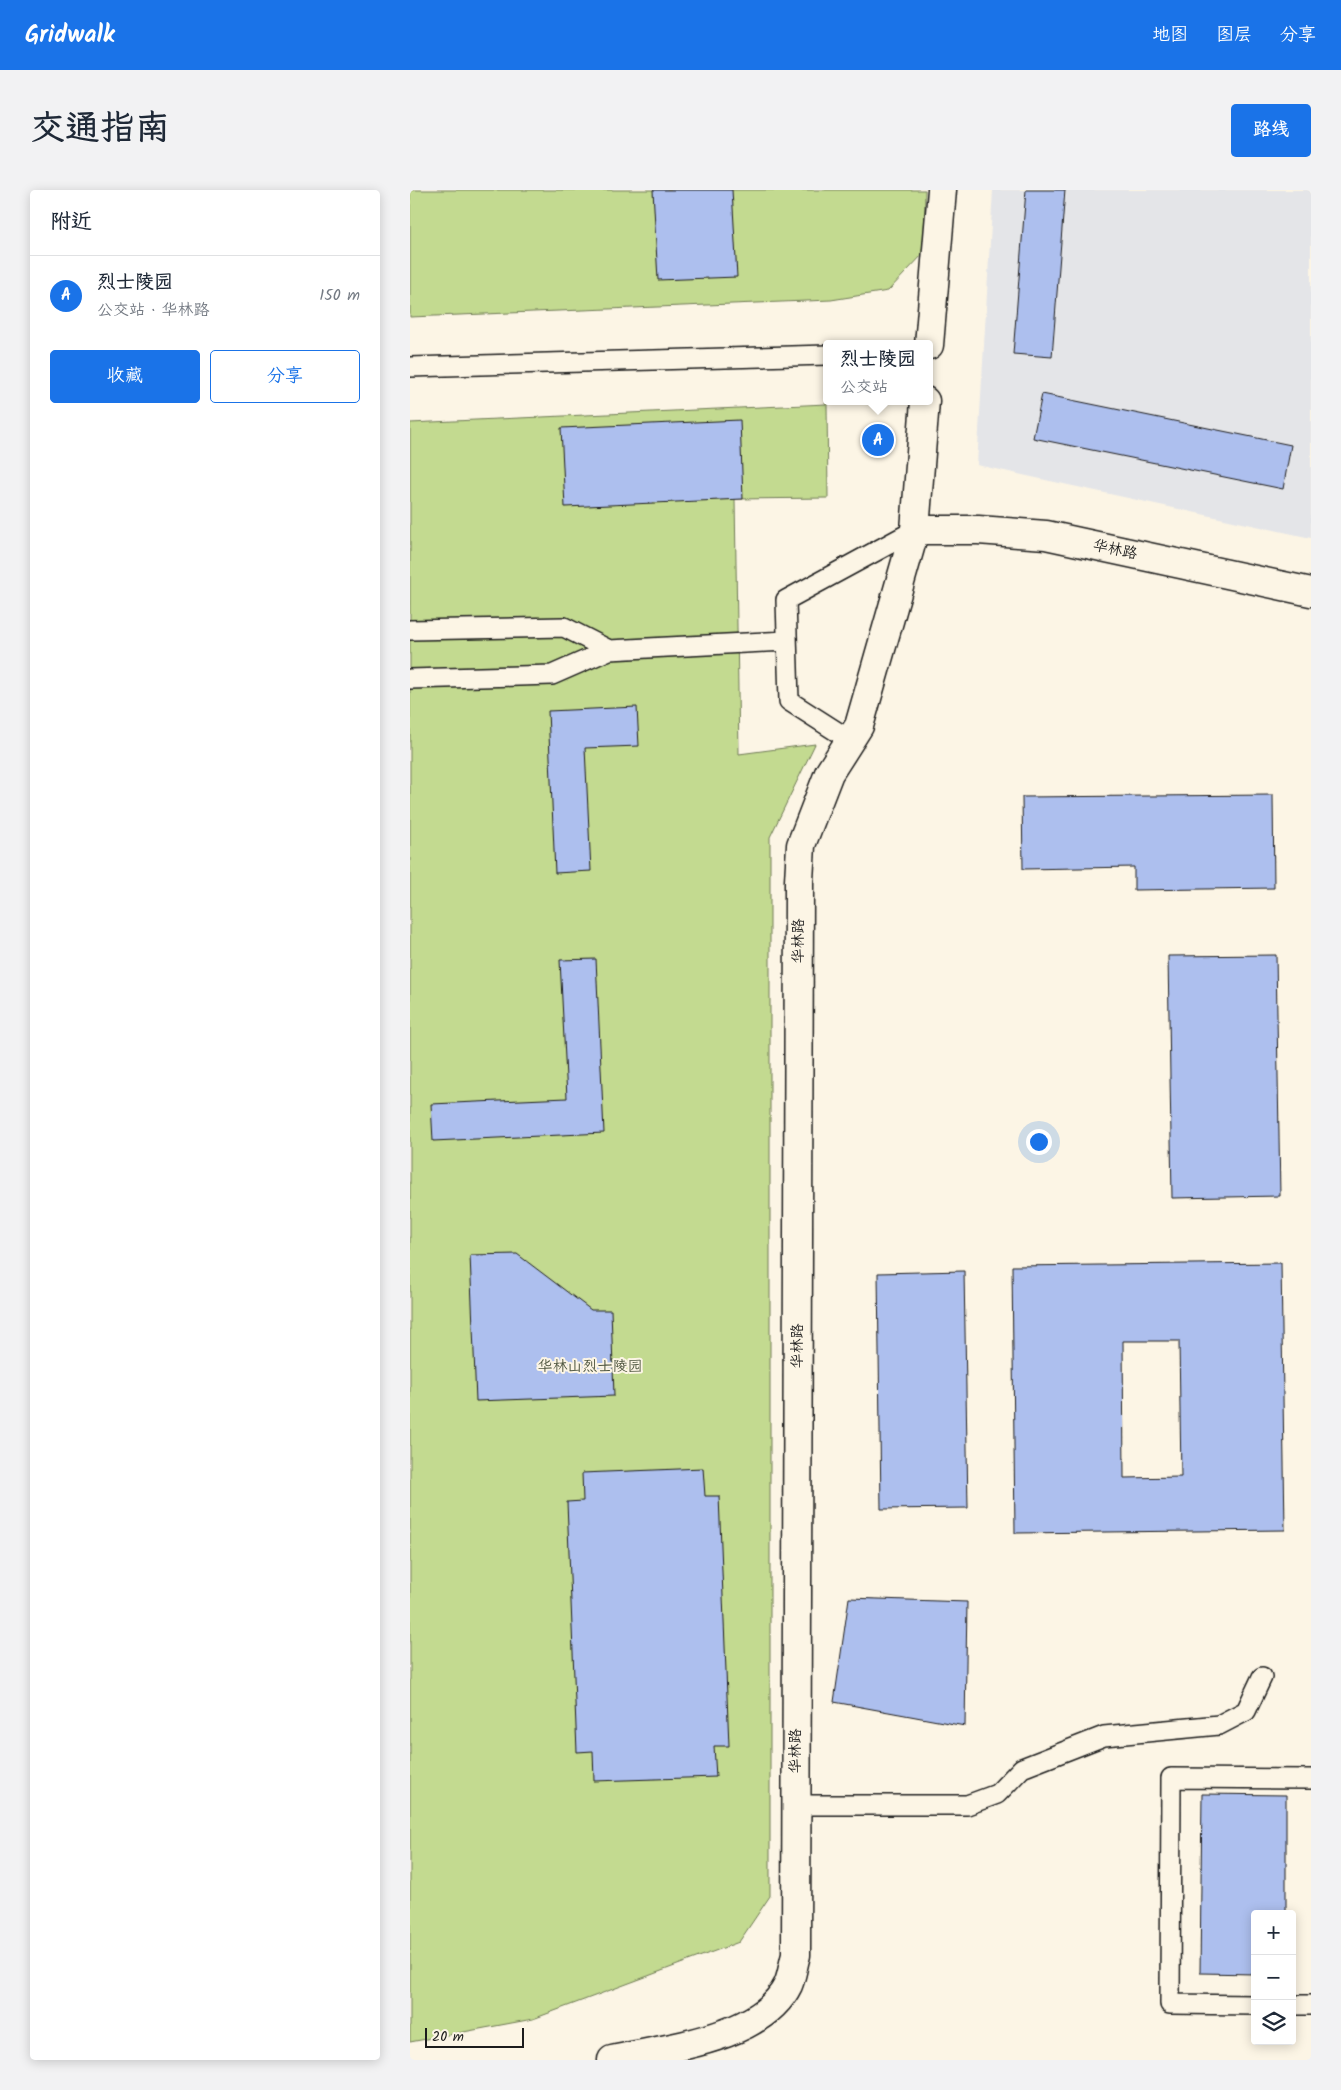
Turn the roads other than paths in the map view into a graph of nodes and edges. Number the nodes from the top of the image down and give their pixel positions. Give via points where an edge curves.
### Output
1 (942, 190) edge
2 (929, 340) edge
3 (823, 355) edge
4 (410, 367) edge
5 (925, 405) edge
6 (916, 530) junction
7 (1311, 592) edge
8 (410, 630) edge
9 (787, 641) junction
10 (609, 650) junction
11 (410, 679) edge
12 (850, 740) junction
13 (1262, 1677) dead end
14 (1311, 1779) edge
15 (796, 1805) junction
16 (1251, 2005) edge
17 (1296, 2005) edge
18 (1311, 2005) edge
19 (612, 2060) edge

1 - 2 street
3 - 4 lane
5 - 6 street, 华林路
6 - 7 street, 华林路 via 1046,535
6 - 9 lane via 786,600
6 - 12 street, 华林路 via 859,726
8 - 10 lane via 564,627
9 - 10 lane
9 - 12 lane via 789,701
10 - 11 lane via 552,675
12 - 15 street, 华林路 via 829,773 811,814 801,845 799,882
13 - 15 lane via 1246,1711 1219,1725 1104,1736 1022,1768 996,1794 967,1804
14 - 16 lane via 1171,1778 1170,2004
15 - 19 street, 华林路 via 796,1955 788,1985 769,2009 748,2025 695,2042
17 - 18 lane

